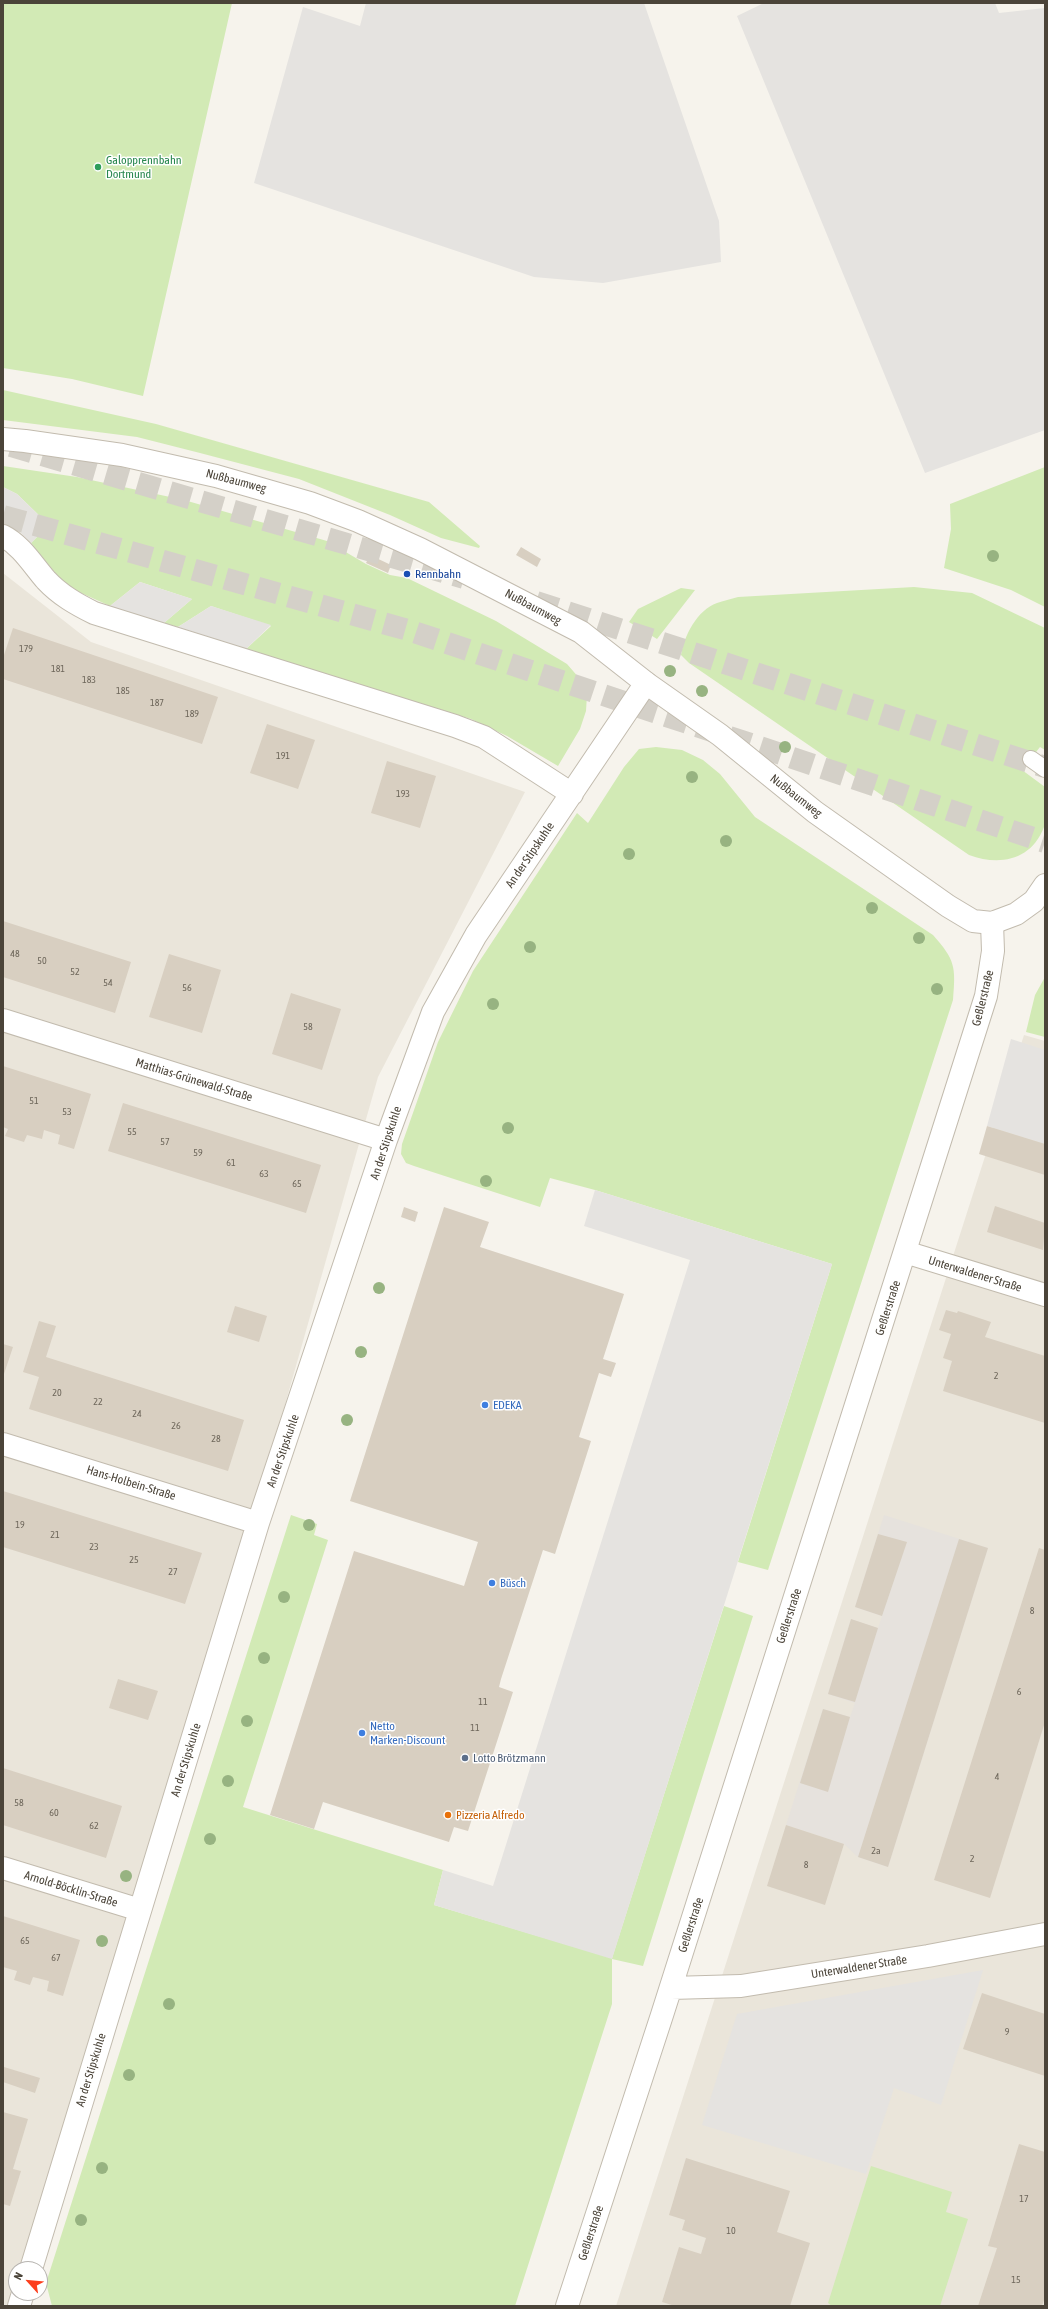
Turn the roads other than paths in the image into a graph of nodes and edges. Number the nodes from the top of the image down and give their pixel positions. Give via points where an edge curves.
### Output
1 (3, 440) edge
2 (3, 536) edge
3 (646, 683) junction
4 (1031, 759) dead end
5 (1045, 769) edge
6 (572, 794) junction
7 (1045, 886) edge
8 (992, 923) junction
9 (3, 1020) edge
10 (386, 1140) junction
11 (906, 1252) junction
12 (1045, 1295) edge
13 (3, 1444) edge
14 (258, 1523) junction
15 (3, 1868) edge
16 (140, 1910) junction
17 (1045, 1934) edge
18 (671, 1988) junction
19 (33, 2261) edge
20 (567, 2306) edge

1 - 3 street, Nußbaumweg via 25,440 122,455 216,476 303,501 358,521 420,549 581,632
2 - 6 street via 29,559 47,581 68,599 94,614 455,726 484,738
3 - 6 street, An der Stipskuhle
3 - 8 street, Nußbaumweg via 720,735 815,812 948,906 972,921
4 - 5 lane
6 - 10 street, An der Stipskuhle via 476,935 437,1006
7 - 8 street via 1034,901 1016,914
8 - 11 street, Geßlerstraße via 993,952 986,996
9 - 10 street, Matthias-Grünewald-Straße
10 - 14 street, An der Stipskuhle
11 - 12 street, Unterwaldener Straße
11 - 18 street, Geßlerstraße
13 - 14 street, Hans-Holbein-Straße
14 - 16 street, An der Stipskuhle
15 - 16 street, Arnold-Böcklin-Straße
16 - 19 street, An der Stipskuhle
17 - 18 street, Unterwaldener Straße via 741,1986
18 - 20 street, Geßlerstraße

